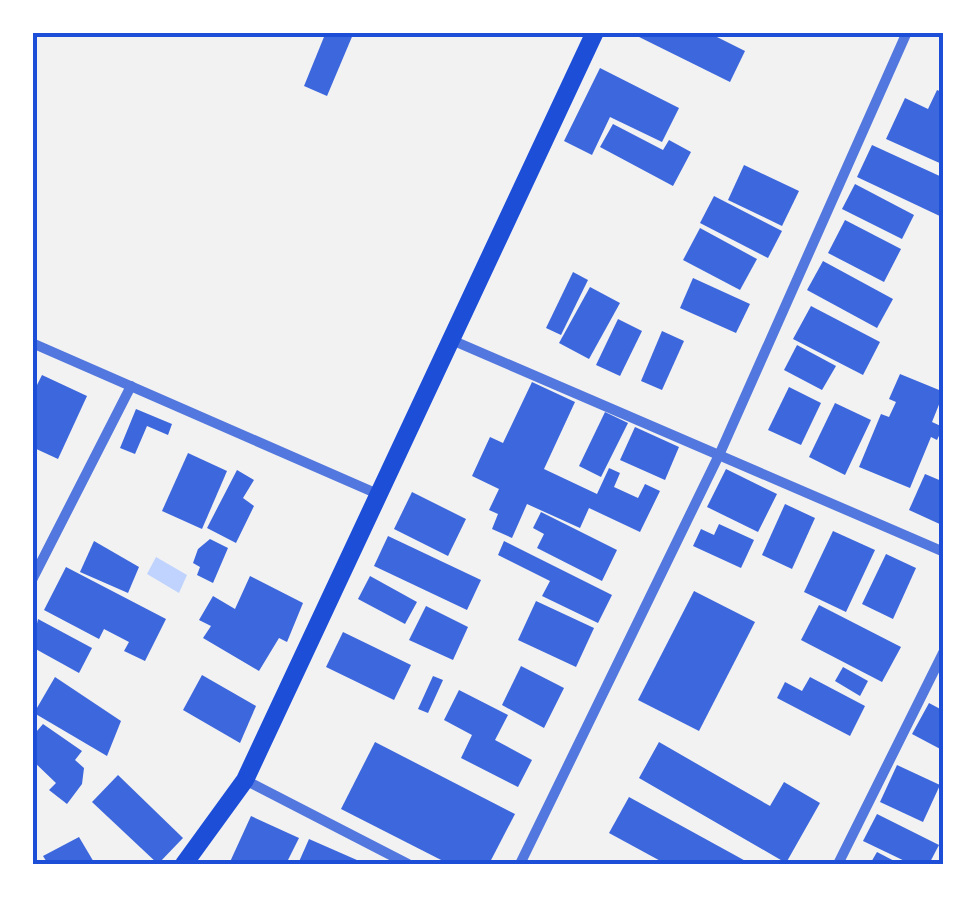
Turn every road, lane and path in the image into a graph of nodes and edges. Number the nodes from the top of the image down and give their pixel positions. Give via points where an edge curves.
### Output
1 (596, 32) edge
2 (907, 32) edge
3 (454, 341) junction
4 (32, 342) edge
5 (131, 386) junction
6 (720, 453) junction
7 (381, 496) junction
8 (944, 552) edge
9 (32, 580) edge
10 (944, 651) edge
11 (246, 780) junction
12 (184, 864) edge
13 (408, 864) edge
14 (520, 864) edge
15 (838, 864) edge

1 - 3 main road
2 - 6 street
3 - 6 street
3 - 7 main road
4 - 5 street
5 - 7 street
5 - 9 street
6 - 8 street
6 - 14 street
7 - 11 main road
10 - 15 street
11 - 12 main road
11 - 13 street

